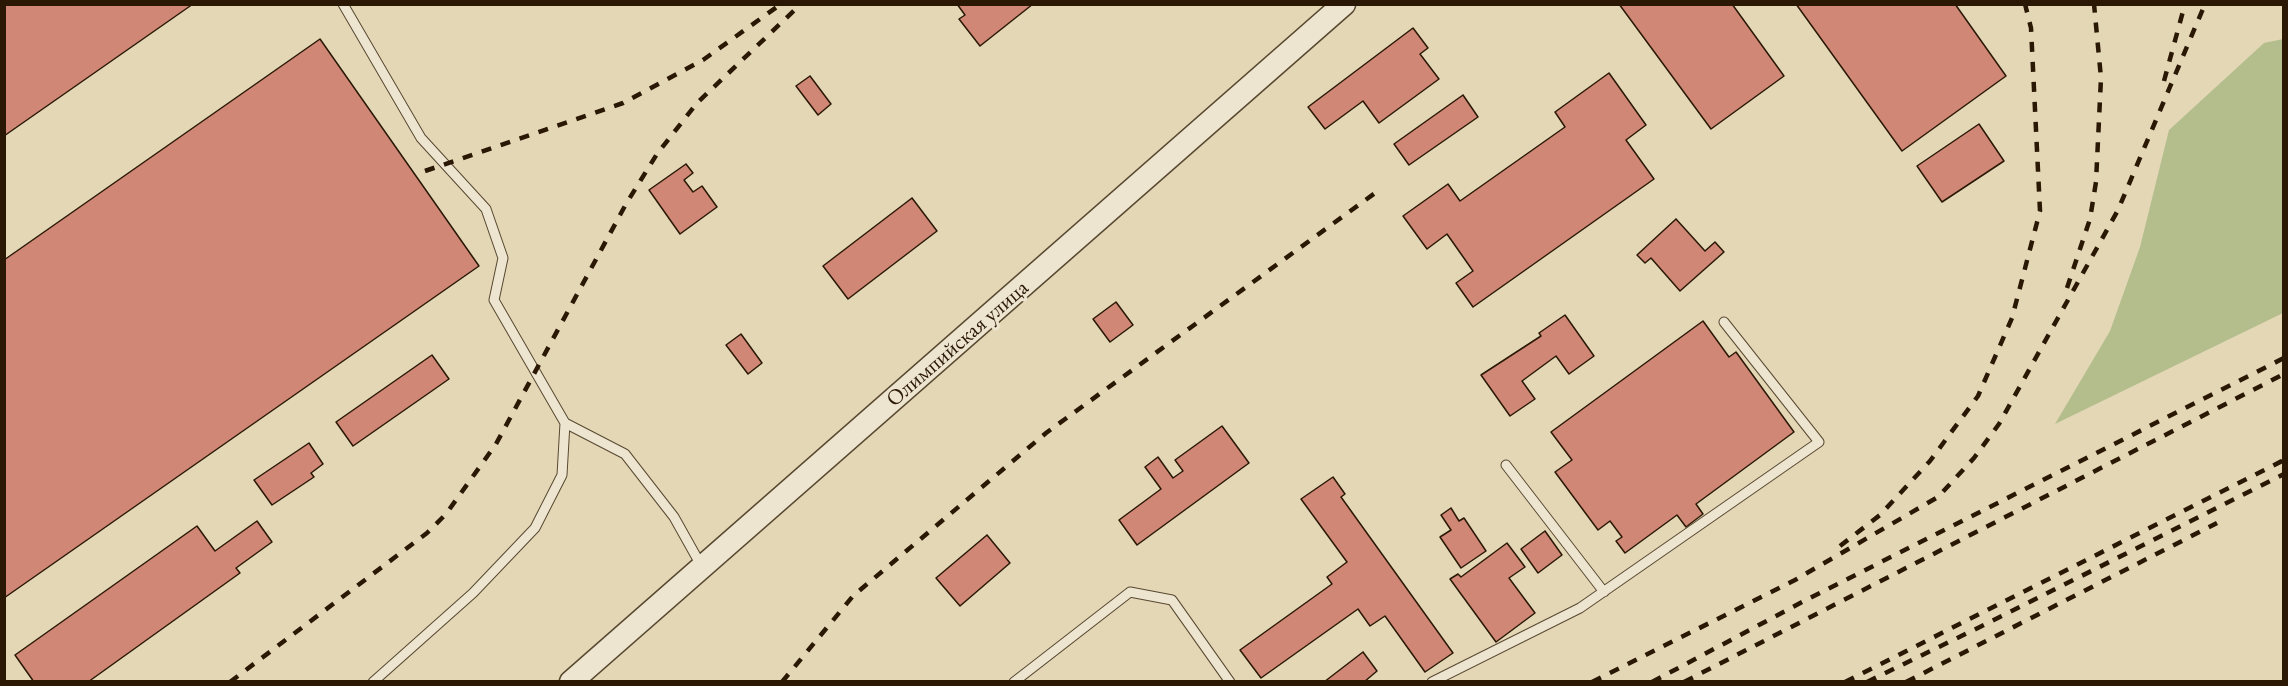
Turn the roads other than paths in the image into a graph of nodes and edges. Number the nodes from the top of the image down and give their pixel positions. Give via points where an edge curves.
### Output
1 (343, 4) edge
2 (1344, 4) edge
3 (1724, 322) dead end
4 (565, 423) junction
5 (1506, 465) dead end
6 (702, 567) junction
7 (1604, 592) junction
8 (373, 681) edge
9 (571, 681) edge
10 (1014, 681) edge
11 (1230, 681) edge
12 (1432, 681) edge

1 - 4 lane via 421,138 486,209 503,258 494,300
2 - 6 street, Олимпийская улица
3 - 7 lane via 1819,442
4 - 6 lane via 625,454 674,517
4 - 8 lane via 562,475 535,528 473,593
5 - 7 lane
6 - 9 street, Олимпийская улица
7 - 12 lane via 1580,608
10 - 11 lane via 1130,592 1172,600

